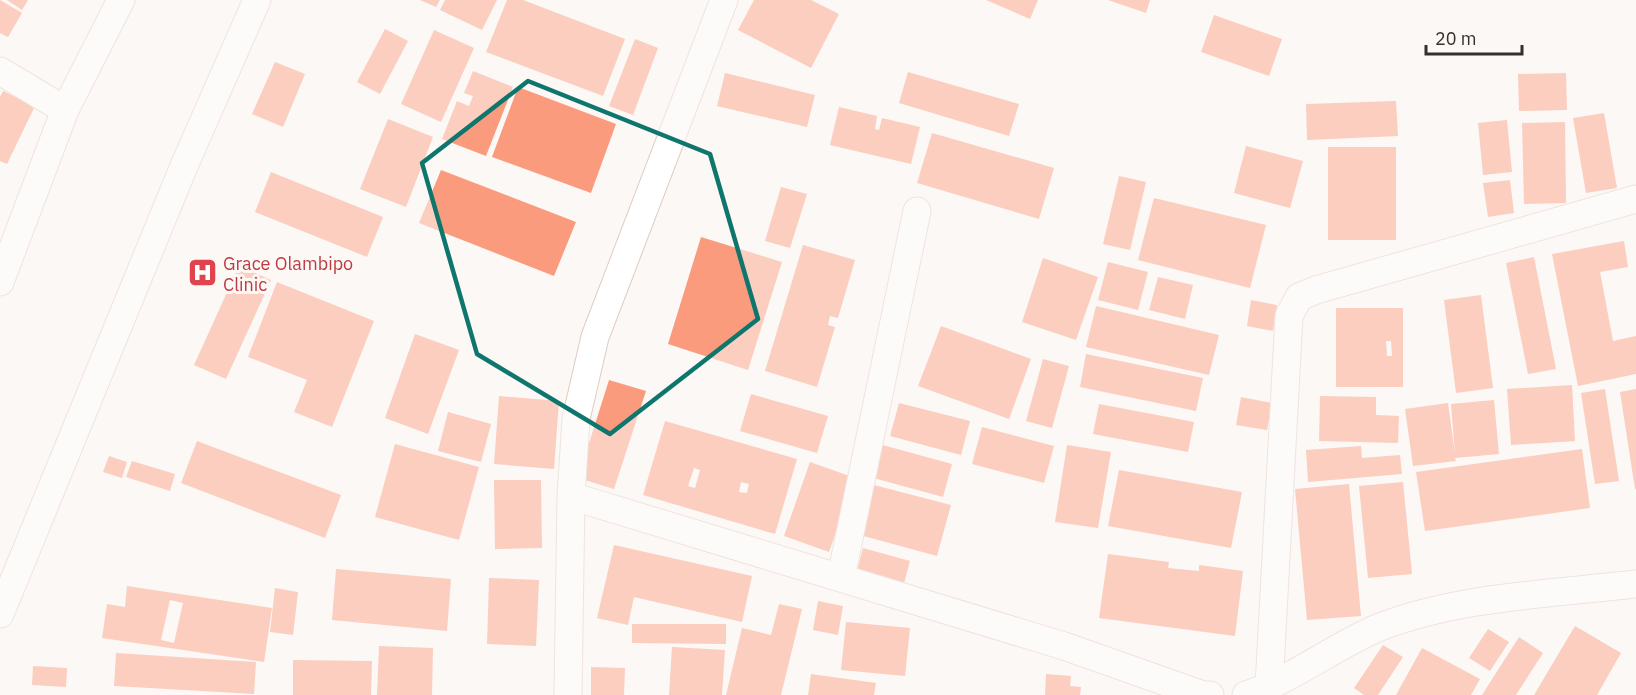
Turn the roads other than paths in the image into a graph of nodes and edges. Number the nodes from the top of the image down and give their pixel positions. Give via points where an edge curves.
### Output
1 (121, 0) edge
2 (257, 0) edge
3 (724, 0) edge
4 (0, 70) edge
5 (65, 110) junction
6 (1636, 199) edge
7 (917, 211) dead end
8 (0, 282) edge
9 (571, 496) junction
10 (841, 577) junction
11 (1636, 584) edge
12 (0, 614) edge
13 (1258, 691) edge
14 (568, 695) edge
15 (1210, 695) edge

1 - 5 street
2 - 12 street via 184,166
3 - 9 street via 595,337 576,419
4 - 5 street
5 - 8 street
6 - 13 street via 1299,297 1289,316
7 - 10 street
9 - 10 street
9 - 14 street
10 - 15 street
11 - 13 street via 1438,608 1378,628

